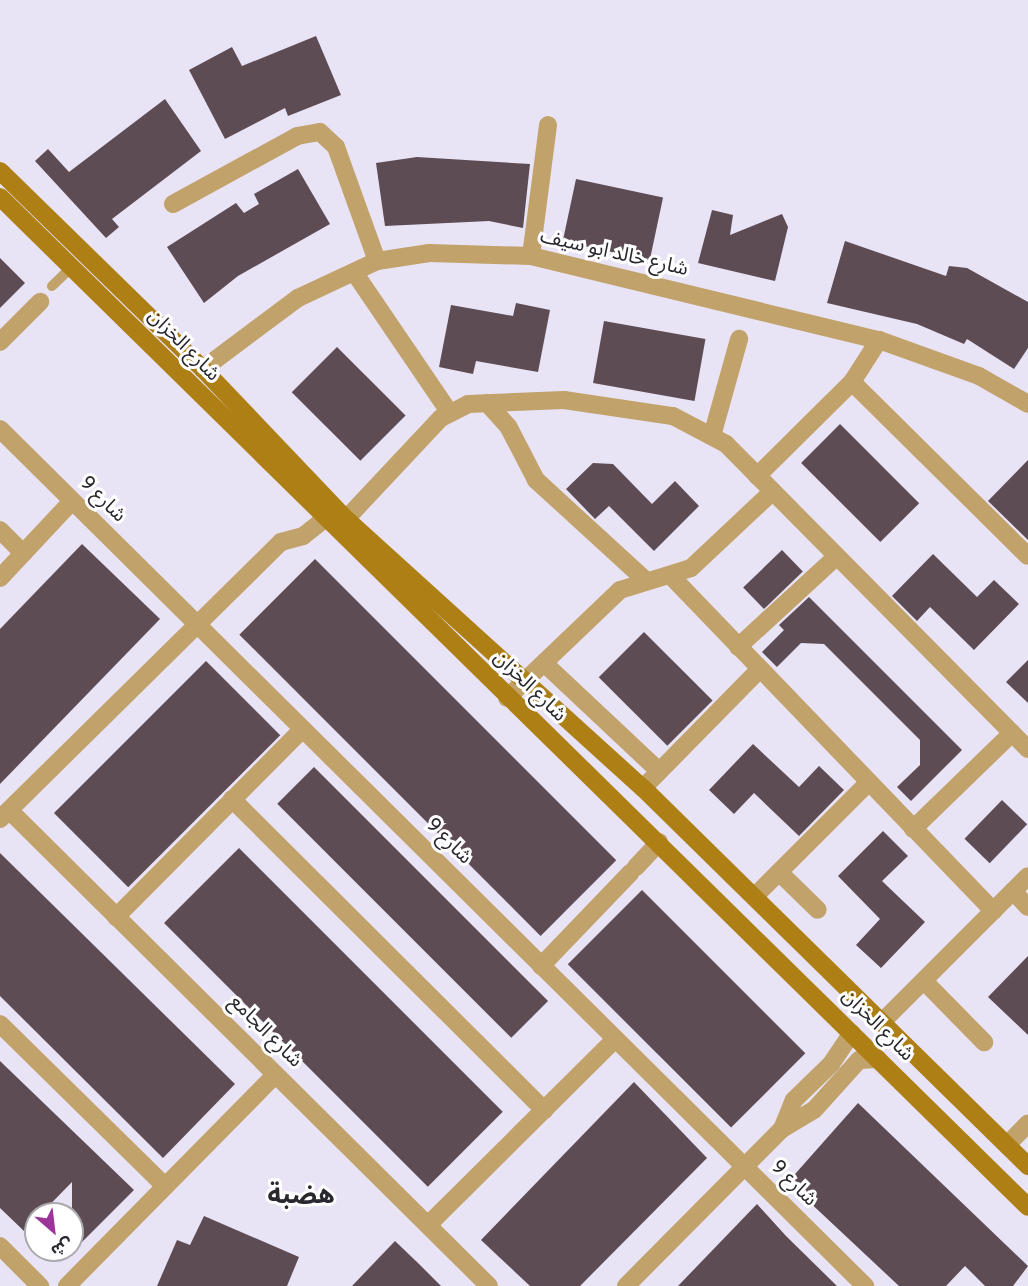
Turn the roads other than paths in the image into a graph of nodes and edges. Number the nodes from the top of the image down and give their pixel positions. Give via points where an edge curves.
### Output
1 (548, 125) dead end
2 (0, 171) edge
3 (0, 197) edge
4 (173, 204) dead end
5 (531, 256) junction
6 (377, 261) junction
7 (72, 267) junction
8 (354, 272) junction
9 (52, 286) dead end
10 (40, 302) dead end
11 (739, 339) dead end
12 (879, 340) junction
13 (0, 342) edge
14 (203, 369) junction
15 (852, 382) junction
16 (487, 403) junction
17 (1028, 404) edge
18 (449, 412) junction
19 (0, 429) edge
20 (712, 436) junction
21 (757, 476) junction
22 (773, 491) junction
23 (71, 501) junction
24 (325, 519) junction
25 (346, 519) junction
26 (0, 530) edge
27 (23, 553) junction
28 (837, 556) junction
29 (1028, 556) edge
30 (671, 576) junction
31 (0, 578) edge
32 (645, 580) junction
33 (197, 626) junction
34 (738, 647) junction
35 (544, 663) junction
36 (760, 669) junction
37 (525, 682) junction
38 (507, 698) junction
39 (302, 730) junction
40 (1012, 734) junction
41 (1028, 749) edge
42 (659, 771) junction
43 (868, 782) junction
44 (643, 788) junction
45 (232, 800) junction
46 (5, 815) edge
47 (913, 829) junction
48 (659, 842) junction
49 (779, 872) junction
50 (1028, 876) edge
51 (1013, 891) junction
52 (755, 896) junction
53 (1028, 907) edge
54 (818, 910) dead end
55 (993, 911) junction
56 (116, 916) junction
57 (541, 966) junction
58 (924, 981) junction
59 (882, 1022) junction
60 (0, 1024) edge
61 (852, 1032) junction
62 (615, 1039) junction
63 (984, 1042) dead end
64 (878, 1059) junction
65 (275, 1075) junction
66 (544, 1110) junction
67 (1028, 1123) edge
68 (782, 1129) junction
69 (1007, 1145) junction
70 (1028, 1166) edge
71 (744, 1167) junction
72 (165, 1186) junction
73 (1028, 1207) edge
74 (428, 1225) junction
75 (0, 1246) edge
76 (484, 1284) edge
77 (859, 1284) edge
78 (40, 1286) edge
79 (67, 1286) edge
80 (626, 1286) edge

1 - 5 street
2 - 14 main road, شارع الخزان
3 - 7 main road, شارع الخزان
4 - 6 street via 297,136 320,132 336,147
5 - 6 street, شارع خالد ابو سيف via 429,253
5 - 12 street, شارع خالد ابو سيف
6 - 8 street, شارع خالد ابو سيف
7 - 9 lane
7 - 24 main road, شارع الخزان
8 - 14 street, شارع خالد ابو سيف via 273,314
8 - 18 street
10 - 13 street
11 - 20 street
12 - 15 street
12 - 17 street, شارع خالد ابو سيف via 979,375
14 - 25 main road, شارع الخزان
15 - 21 street
15 - 29 street
16 - 18 street
16 - 20 street via 564,400 654,411
16 - 32 street via 508,426 536,480
18 - 25 street
19 - 23 street, شارع 9
20 - 21 street
21 - 22 street
22 - 28 street
22 - 30 street via 702,560
23 - 27 street
23 - 33 street, شارع 9
24 - 33 street via 303,536 281,542
24 - 38 main road, شارع الخزان
25 - 37 main road, شارع الخزان
26 - 27 street
27 - 31 street
28 - 34 street
28 - 40 street
30 - 32 street
30 - 34 street
32 - 35 street via 620,590
33 - 39 street, شارع 9
33 - 46 street
34 - 36 street
35 - 37 street
35 - 42 street
36 - 42 street
36 - 43 street
37 - 38 street
37 - 44 main road, شارع الخزان
38 - 48 main road, شارع الخزان
39 - 45 street
39 - 57 street, شارع 9
40 - 41 street
40 - 47 street
42 - 44 street
43 - 47 street
43 - 49 street
44 - 52 main road, شارع الخزان
45 - 56 street
45 - 66 street
46 - 56 street, شارع الجامع
47 - 55 street
48 - 57 street
48 - 61 main road, شارع الخزان
49 - 52 street
49 - 54 street
50 - 51 street
51 - 53 street
51 - 55 street
52 - 59 main road, شارع الخزان
55 - 58 street
56 - 65 street, شارع الجامع
57 - 62 street, شارع 9
58 - 59 street
58 - 63 street
59 - 69 main road, شارع الخزان
60 - 72 street
61 - 64 main road, شارع الخزان
61 - 68 street via 831,1064 794,1100
62 - 66 street
62 - 71 street, شارع 9
64 - 68 street via 855,1063 814,1110
64 - 73 main road, شارع الخزان
65 - 72 street
65 - 74 street, شارع الجامع
66 - 74 street
67 - 69 street
68 - 71 street
69 - 70 main road, شارع الخزان
71 - 77 street, شارع 9
71 - 80 street
72 - 79 street
74 - 76 street, شارع الجامع
75 - 78 street

